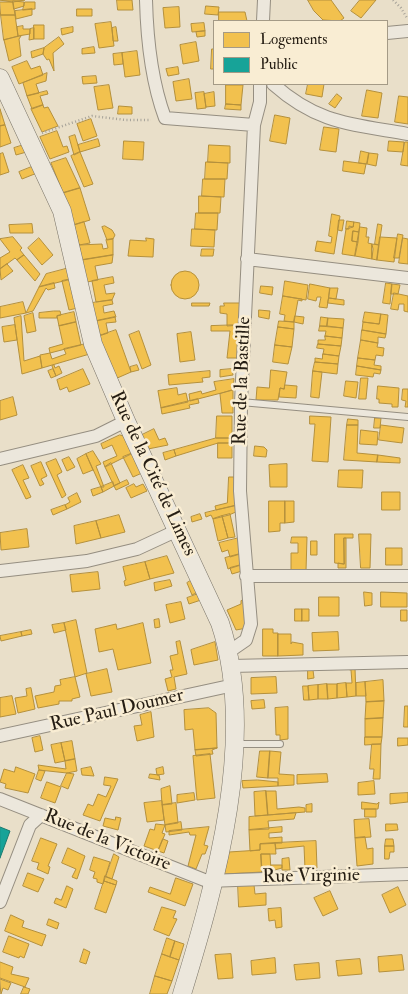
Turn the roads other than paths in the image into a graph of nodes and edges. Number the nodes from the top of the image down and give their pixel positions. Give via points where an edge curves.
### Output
1 (146, 0) edge
2 (264, 0) edge
3 (263, 20) edge
4 (408, 31) edge
5 (388, 33) edge
6 (0, 78) edge
7 (260, 85) edge
8 (274, 85) edge
9 (276, 85) edge
10 (260, 102) junction
11 (254, 125) junction
12 (408, 134) edge
13 (247, 259) junction
14 (408, 278) edge
15 (241, 402) junction
16 (408, 417) edge
17 (126, 421) junction
18 (0, 459) edge
19 (178, 530) junction
20 (0, 571) edge
21 (246, 576) junction
22 (408, 576) edge
23 (230, 659) junction
24 (408, 662) edge
25 (234, 685) junction
26 (0, 736) edge
27 (233, 744) junction
28 (280, 744) dead end
29 (0, 799) edge
30 (41, 815) junction
31 (408, 874) edge
32 (214, 881) junction
33 (0, 902) edge
34 (184, 993) edge

1 - 11 street via 147,35 156,94 165,118
2 - 3 street
4 - 5 street
6 - 17 street, Rue de la Cité de Limes via 62,211 93,344
7 - 10 street
8 - 10 street
9 - 12 street via 315,114
10 - 11 street, Rue de la Bastille
11 - 13 street, Rue de la Bastille
13 - 14 street
13 - 15 street, Rue de la Bastille
15 - 16 lane
15 - 21 street, Rue de la Bastille via 240,491
17 - 18 street via 96,436
17 - 19 street, Rue de la Cité de Limes
19 - 20 street via 138,549 87,562
19 - 23 street, Rue de la Cité de Limes via 220,623
21 - 22 street
21 - 23 street, Rue de la Bastille via 251,624 246,640
23 - 24 street
23 - 25 street, Rue de la Cité de Limes
25 - 26 street, Rue Paul Doumer
25 - 27 street, Rue de la Cité de Limes
27 - 28 lane
27 - 32 street, Rue de la Cité de Limes via 231,789
29 - 30 street, Rue de la Victoire
30 - 32 street, Rue de la Victoire
30 - 33 street via 30,825
31 - 32 street, Rue Virginie
32 - 34 street, Rue de la Cité de Limes

